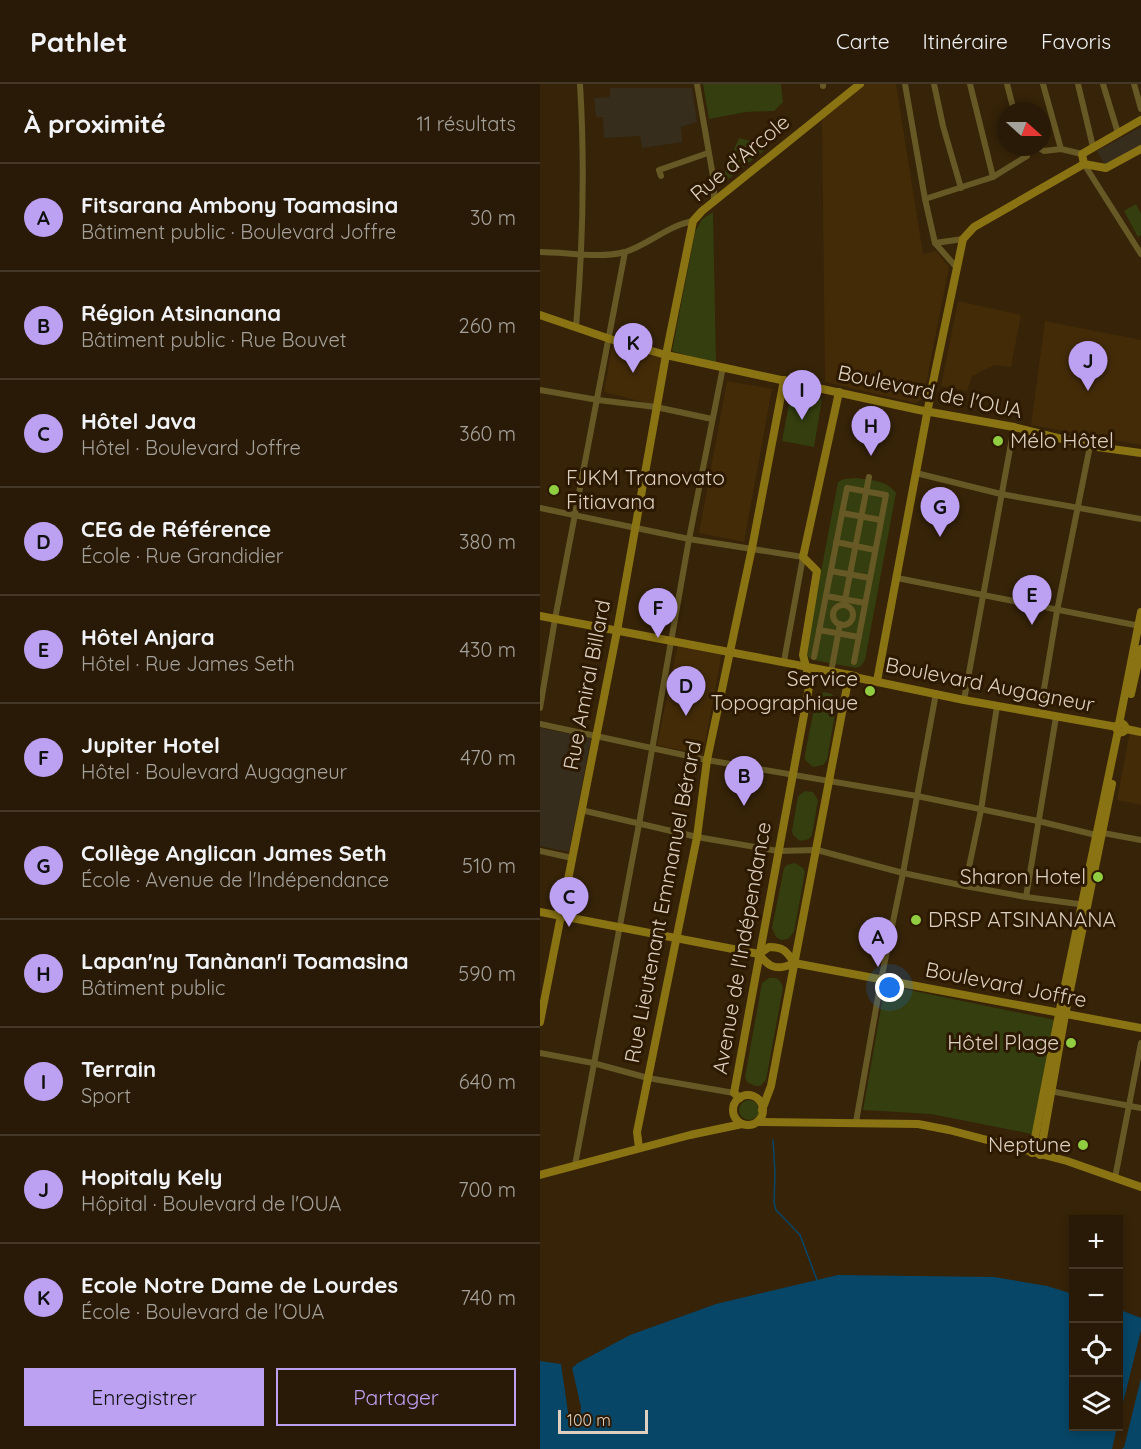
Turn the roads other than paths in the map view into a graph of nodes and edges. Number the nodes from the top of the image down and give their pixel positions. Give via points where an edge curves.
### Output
1 (580, 84) edge
2 (697, 84) edge
3 (860, 84) edge
4 (905, 84) edge
5 (934, 84) edge
6 (970, 84) edge
7 (1007, 84) edge
8 (1043, 84) edge
9 (1078, 84) edge
10 (1103, 84) edge
11 (1134, 84) edge
12 (1012, 102) edge
13 (1141, 109) edge
14 (1141, 120) edge
15 (1118, 133) junction
16 (1094, 147) junction
17 (1060, 149) junction
18 (1141, 149) edge
19 (1051, 150) edge
20 (708, 153) junction
21 (1082, 154) junction
22 (1027, 156) edge
23 (1084, 164) junction
24 (661, 176) dead end
25 (993, 177) junction
26 (961, 188) junction
27 (925, 199) junction
28 (714, 203) junction
29 (693, 221) junction
30 (963, 239) junction
31 (935, 243) junction
32 (540, 252) edge
33 (625, 252) junction
34 (1141, 254) edge
35 (582, 256) junction
36 (957, 268) junction
37 (540, 315) edge
38 (576, 327) junction
39 (610, 339) junction
40 (666, 355) junction
41 (723, 367) junction
42 (784, 380) junction
43 (540, 390) edge
44 (839, 392) junction
45 (598, 400) junction
46 (656, 407) junction
47 (929, 412) junction
48 (712, 419) junction
49 (1014, 427) junction
50 (1090, 446) junction
51 (1141, 453) edge
52 (916, 473) junction
53 (869, 477) dead end
54 (866, 492) junction
55 (1001, 494) junction
56 (1077, 507) junction
57 (540, 508) edge
58 (842, 513) junction
59 (575, 516) junction
60 (861, 516) junction
61 (1141, 519) edge
62 (881, 520) junction
63 (635, 527) junction
64 (689, 538) junction
65 (836, 542) junction
66 (856, 546) junction
67 (752, 548) junction
68 (875, 550) junction
69 (803, 557) junction
70 (831, 571) junction
71 (850, 574) junction
72 (870, 578) junction
73 (897, 578) junction
74 (982, 595) junction
75 (826, 596) junction
76 (845, 602) junction
77 (865, 603) junction
78 (1057, 610) junction
79 (1141, 612) edge
80 (540, 616) edge
81 (555, 619) junction
82 (840, 624) junction
83 (1140, 626) edge
84 (819, 630) junction
85 (617, 631) junction
86 (838, 633) junction
87 (859, 637) junction
88 (671, 641) junction
89 (1141, 648) edge
90 (730, 651) junction
91 (814, 657) dead end
92 (784, 661) junction
93 (854, 662) dead end
94 (807, 667) junction
95 (831, 672) junction
96 (853, 676) junction
97 (877, 681) junction
98 (936, 693) junction
99 (964, 700) junction
100 (997, 706) junction
101 (540, 708) edge
102 (1040, 713) junction
103 (1056, 717) junction
104 (540, 724) edge
105 (1121, 728) junction
106 (1141, 732) edge
107 (596, 735) junction
108 (653, 748) junction
109 (707, 760) junction
110 (792, 775) junction
111 (830, 782) junction
112 (916, 796) junction
113 (581, 810) junction
114 (981, 810) junction
115 (1038, 820) junction
116 (639, 824) junction
117 (1099, 834) junction
118 (697, 837) junction
119 (1141, 840) edge
120 (817, 850) junction
121 (540, 851) edge
122 (778, 851) junction
123 (572, 858) junction
124 (903, 873) junction
125 (965, 886) junction
126 (1026, 897) junction
127 (1085, 905) junction
128 (540, 912) edge
129 (561, 916) junction
130 (620, 928) junction
131 (677, 939) junction
132 (759, 954) junction
133 (794, 963) junction
134 (881, 980) junction
135 (1062, 1014) junction
136 (540, 1022) edge
137 (1141, 1028) edge
138 (1141, 1043) edge
139 (540, 1053) edge
140 (593, 1063) junction
141 (648, 1078) junction
142 (1050, 1091) junction
143 (737, 1096) junction
144 (1130, 1106) junction
145 (1141, 1108) edge
146 (762, 1110) junction
147 (758, 1122) junction
148 (856, 1122) junction
149 (742, 1124) junction
150 (639, 1148) junction
151 (1036, 1154) junction
152 (575, 1165) junction
153 (540, 1175) edge
154 (1115, 1178) junction
155 (1141, 1187) edge

1 - 35 street
2 - 20 street
3 - 28 street, Rue d'Arcole
4 - 27 street
5 - 26 street
6 - 25 street
7 - 12 street
8 - 17 street
9 - 16 street
10 - 15 street
11 - 13 street
14 - 15 street
15 - 16 street
16 - 21 street
17 - 19 street
17 - 21 street
18 - 23 street via 1106,168
20 - 24 street via 659,170
20 - 28 street
21 - 23 street
22 - 25 street
23 - 30 street via 974,227
23 - 34 street
25 - 26 street
26 - 27 street
27 - 31 street
28 - 29 street, Rue d'Arcole
29 - 33 street via 681,223
29 - 40 street, Rue d'Arcole
30 - 31 street
30 - 36 street
31 - 36 street
32 - 35 street
33 - 35 street
33 - 39 street
35 - 38 street
36 - 47 street
37 - 38 street, Boulevard de l'OUA
38 - 39 street, Boulevard de l'OUA
39 - 40 street, Boulevard de l'OUA
39 - 45 street
40 - 41 street, Boulevard de l'OUA
40 - 46 street, Rue Amiral Billard
41 - 42 street, Boulevard de l'OUA
41 - 48 street
42 - 44 street, Boulevard de l'OUA
42 - 67 street, Rue Lieutenant Emmanuel Bérard
43 - 45 street
44 - 47 street, Boulevard de l'OUA
44 - 69 street
45 - 46 street
45 - 59 street
46 - 48 street
46 - 63 street, Rue Amiral Billard
47 - 49 street, Boulevard de l'OUA
47 - 52 street
48 - 64 street
49 - 50 street, Boulevard de l'OUA
49 - 55 street
50 - 51 street, Boulevard de l'OUA
50 - 56 street
52 - 55 street
52 - 73 street
53 - 54 street
54 - 58 street via 847,488
54 - 60 street
54 - 62 street via 886,495
55 - 56 street
55 - 74 street
56 - 61 street
56 - 78 street
57 - 59 street
58 - 60 street
58 - 65 street
59 - 63 street
59 - 81 street
60 - 62 street
60 - 66 street
62 - 68 street
63 - 64 street
63 - 85 street, Rue Amiral Billard
64 - 67 street
64 - 88 street
65 - 66 street
65 - 70 street
66 - 68 street
66 - 71 street
67 - 69 street
67 - 90 street, Rue Lieutenant Emmanuel Bérard
68 - 72 street
69 - 92 street
69 - 94 street, Avenue de l'Indépendance via 817,571 803,655
70 - 71 street
70 - 75 street
71 - 72 street
71 - 76 street
72 - 77 street
73 - 74 street
73 - 97 street
74 - 78 street
74 - 99 street
75 - 76 street
75 - 84 street
76 - 77 street
76 - 82 street via 834,611 835,621
76 - 82 street via 852,617 848,623
77 - 87 street
78 - 83 street
78 - 102 street
79 - 83 street
80 - 81 street, Boulevard Augagneur
81 - 85 street, Boulevard Augagneur
81 - 101 street
82 - 86 street
83 - 105 street
84 - 86 street
84 - 91 street
85 - 88 street, Boulevard Augagneur
85 - 107 street, Rue Amiral Billard
86 - 87 street
86 - 95 street
87 - 93 street
88 - 90 street, Boulevard Augagneur
88 - 108 street
89 - 105 street
90 - 92 street, Boulevard Augagneur
90 - 109 street, Rue Lieutenant Emmanuel Bérard
92 - 94 street, Boulevard Augagneur
94 - 95 street, Boulevard Augagneur
94 - 110 street, Avenue de l'Indépendance via 810,682
95 - 96 street, Boulevard Augagneur
96 - 97 street, Boulevard Augagneur
96 - 111 street
97 - 98 street, Boulevard Augagneur
98 - 99 street, Boulevard Augagneur
98 - 112 street
99 - 100 street, Boulevard Augagneur
100 - 102 street, Boulevard Augagneur
100 - 114 street
102 - 103 street, Boulevard Augagneur
103 - 105 street, Boulevard Augagneur
103 - 115 street
104 - 107 street
105 - 106 street, Boulevard Augagneur
105 - 117 street
107 - 108 street
107 - 113 street, Rue Amiral Billard
108 - 109 street
108 - 116 street
109 - 110 street
109 - 118 street, Rue Lieutenant Emmanuel Bérard
110 - 111 street
110 - 122 street, Avenue de l'Indépendance
111 - 112 street
111 - 120 street
112 - 114 street
112 - 124 street
113 - 116 street
113 - 123 street, Rue Amiral Billard
114 - 115 street
114 - 125 street
115 - 117 street
115 - 126 street
116 - 118 street
116 - 130 street
117 - 119 street
117 - 127 street
118 - 122 street
118 - 131 street, Rue Lieutenant Emmanuel Bérard
120 - 122 street
120 - 124 street
120 - 133 street
121 - 123 street
122 - 132 street, Avenue de l'Indépendance
123 - 129 street, Rue Amiral Billard
124 - 125 street
124 - 134 street
125 - 126 street
126 - 127 street
127 - 135 street
128 - 129 street
129 - 130 street
129 - 136 street, Rue Amiral Billard
130 - 131 street
130 - 140 street
131 - 132 street
131 - 141 street, Rue Lieutenant Emmanuel Bérard
132 - 133 street via 775,969
132 - 133 street via 769,947 779,947 788,951
132 - 143 street, Avenue de l'Indépendance
133 - 134 street, Boulevard Joffre
133 - 146 street via 771,1086
134 - 135 street, Boulevard Joffre
134 - 148 street
135 - 137 street, Boulevard Joffre
135 - 142 street
135 - 151 street
138 - 144 street
139 - 140 street
140 - 141 street
140 - 152 street
141 - 143 street
141 - 150 street, Rue Lieutenant Emmanuel Bérard via 637,1132
142 - 144 street
142 - 151 street
143 - 146 street via 753,1096
143 - 149 street via 734,1114
144 - 145 street
144 - 154 street
146 - 147 street
147 - 148 street
147 - 149 street
148 - 151 street via 918,1124
149 - 150 street
150 - 152 street
151 - 154 street
152 - 153 street
154 - 155 street

